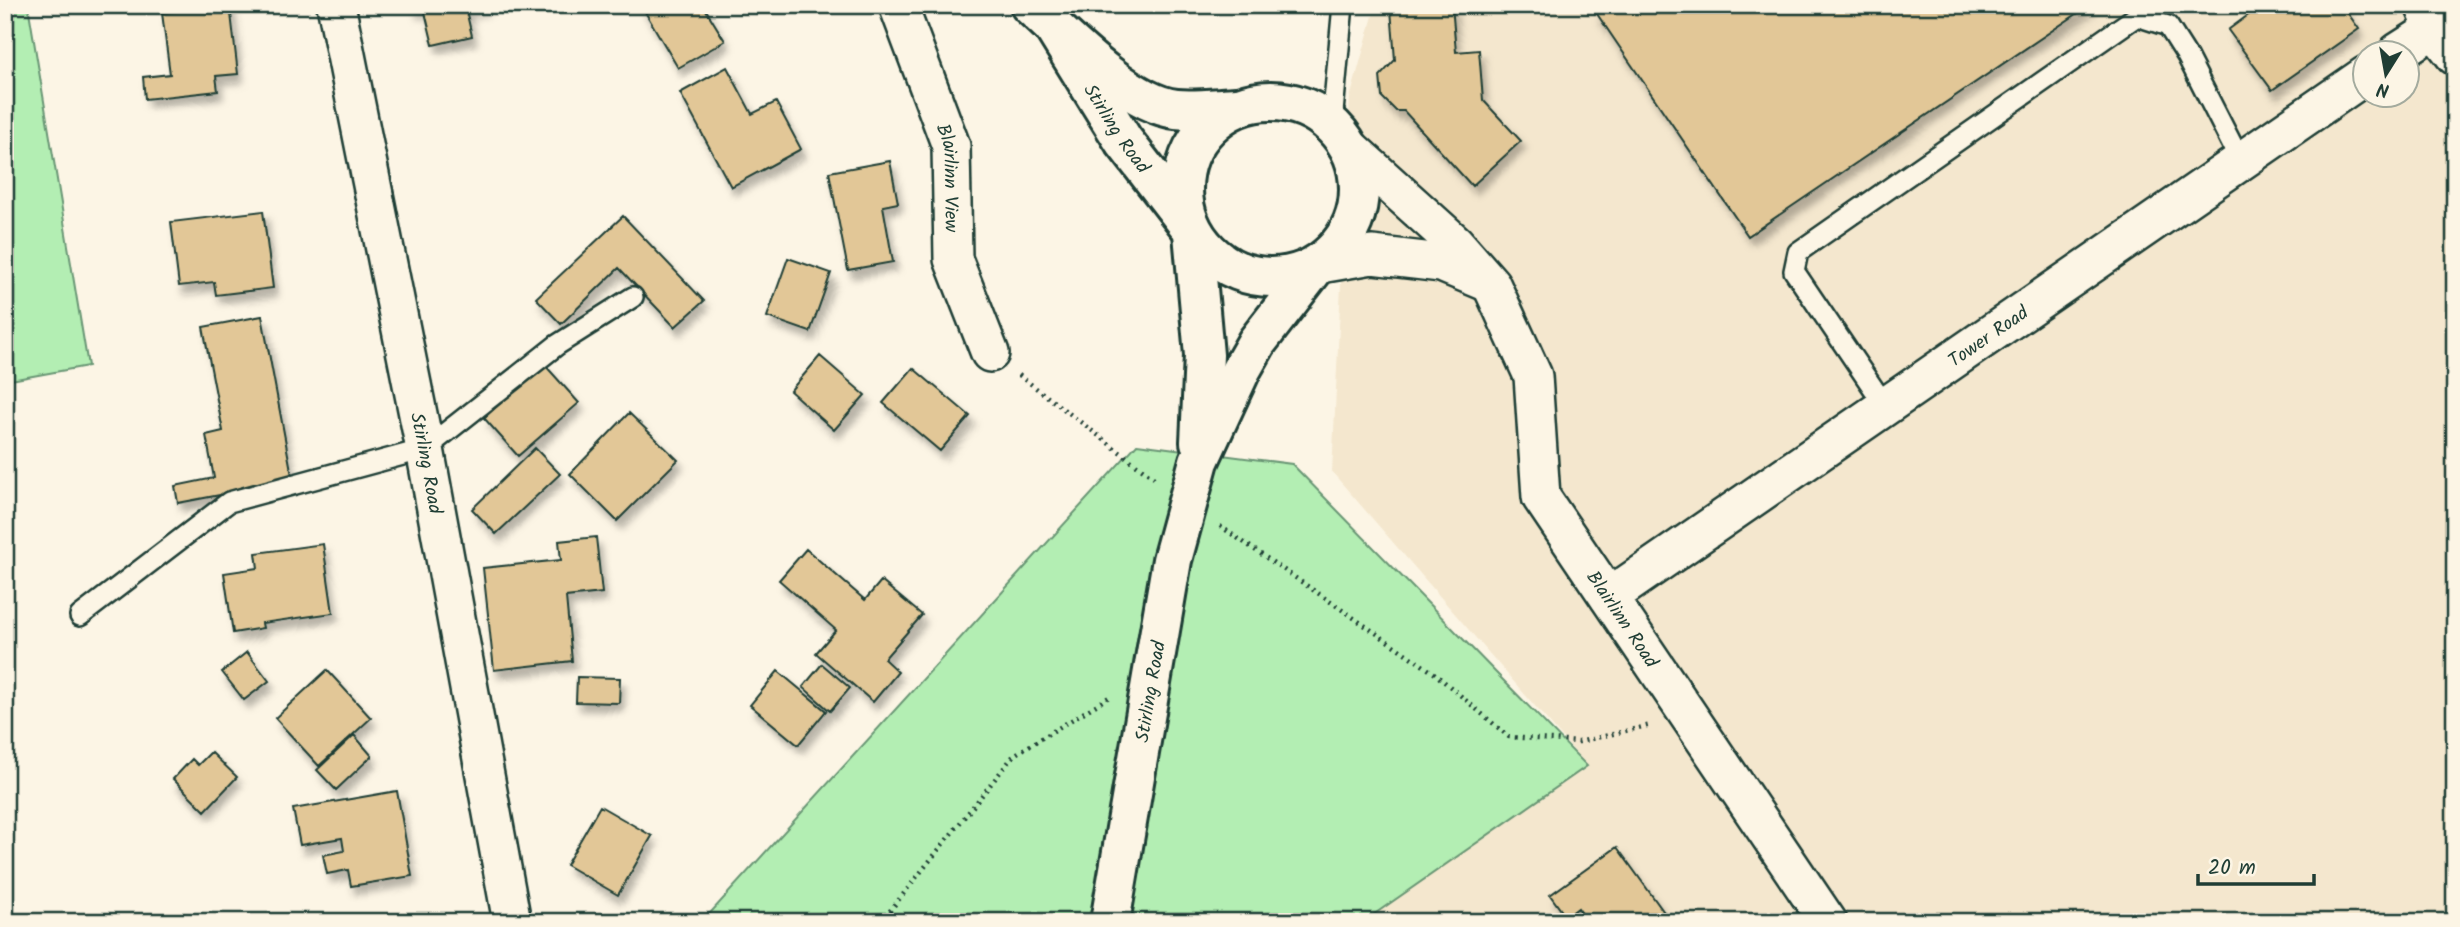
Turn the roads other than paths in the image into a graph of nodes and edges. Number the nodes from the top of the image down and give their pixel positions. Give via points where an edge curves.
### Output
1 (336, 5) edge
2 (898, 5) edge
3 (1343, 5) edge
4 (1041, 15) edge
5 (2352, 84) edge
6 (1236, 107) junction
7 (1341, 136) junction
8 (2240, 160) junction
9 (1192, 231) junction
10 (1318, 265) junction
11 (1491, 284) junction
12 (633, 297) dead end
13 (990, 353) road end
14 (1886, 407) junction
15 (425, 449) junction
16 (1199, 461) junction
17 (1609, 597) junction
18 (80, 616) dead end
19 (512, 922) edge
20 (1110, 922) edge
21 (1828, 922) edge

1 - 15 street, Stirling Road
2 - 13 street, Blairlinn View via 951,146 953,259
3 - 7 lane
4 - 6 main road, Stirling Road via 1129,90 1150,102 1175,109
4 - 9 main road, Stirling Road via 1123,140
5 - 8 street, Tower Road
6 - 7 main road via 1268,100 1304,106
6 - 9 main road via 1209,125 1189,155 1182,181 1185,214
7 - 10 main road via 1360,183 1356,217 1339,247
7 - 11 street, Blairlinn Road via 1455,243
8 - 14 street, Tower Road
8 - 14 lane via 2168,26 2137,16 1990,118 1798,252 1794,271
9 - 10 main road via 1222,264 1247,275 1287,277
9 - 16 main road, Stirling Road via 1204,355
10 - 11 street via 1385,256 1441,264
10 - 16 main road, Stirling Road via 1257,342
11 - 17 street, Blairlinn Road via 1533,376 1541,497
12 - 15 lane via 557,345
14 - 17 street, Tower Road
15 - 18 lane via 229,502
15 - 19 street, Stirling Road
16 - 20 main road, Stirling Road via 1172,560
17 - 21 street, Blairlinn Road

